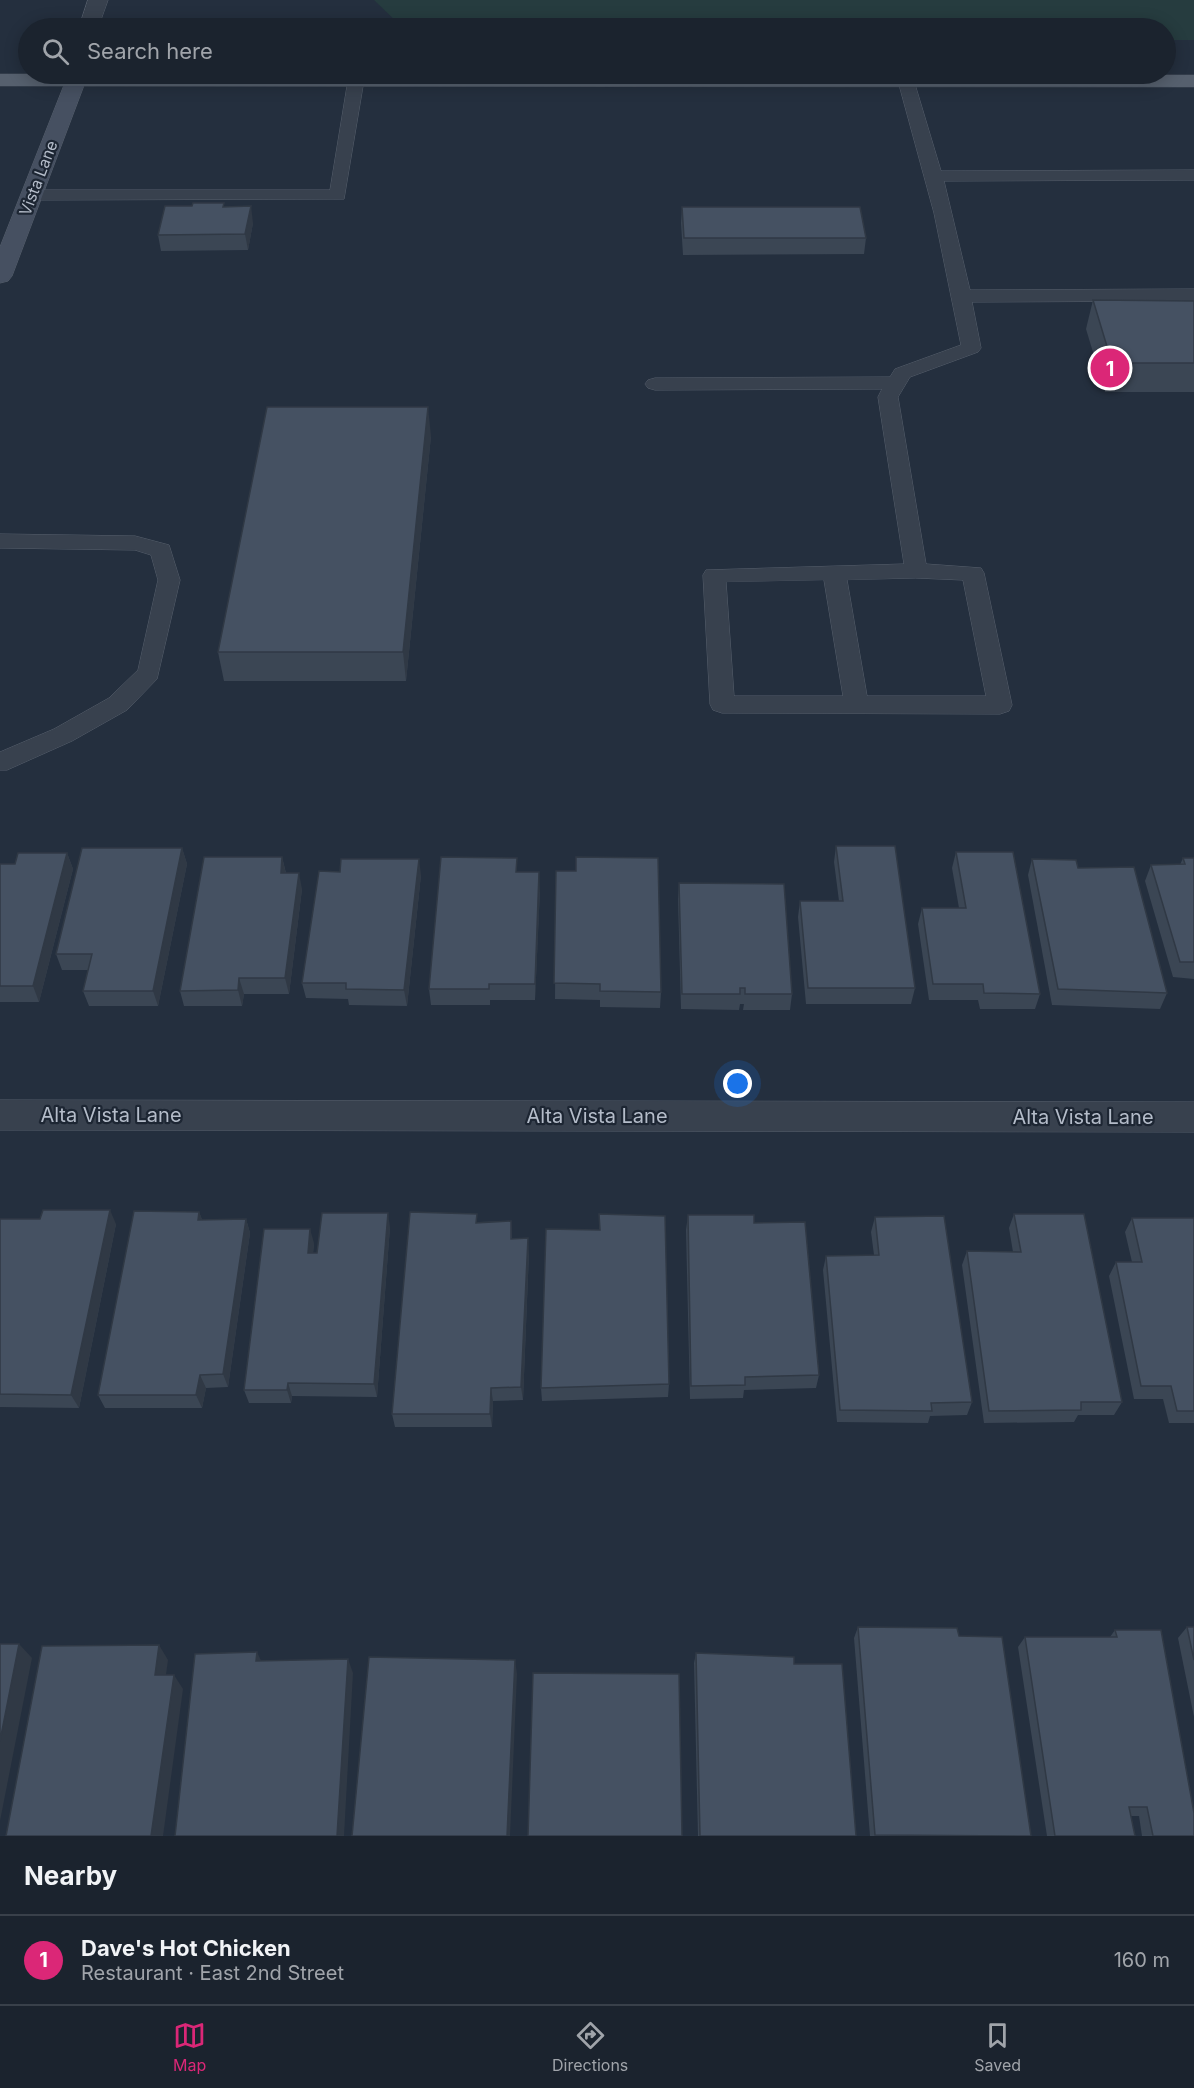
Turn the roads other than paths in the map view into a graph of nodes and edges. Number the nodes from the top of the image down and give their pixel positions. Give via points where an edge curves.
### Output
1 (98, 0) edge
2 (92, 18) edge
3 (18, 79) edge
4 (0, 80) edge
5 (1176, 81) edge
6 (1194, 81) edge
7 (74, 84) edge
8 (355, 84) edge
9 (907, 84) edge
10 (1194, 175) edge
11 (934, 176) junction
12 (32, 195) junction
13 (0, 276) edge
14 (1194, 295) edge
15 (962, 296) junction
16 (896, 383) junction
17 (655, 384) dead end
18 (0, 541) edge
19 (916, 571) junction
20 (834, 573) junction
21 (856, 704) junction
22 (0, 761) edge
23 (0, 1115) edge
24 (1194, 1117) edge

1 - 2 street
3 - 4 main road
5 - 6 main road
7 - 12 street, Vista Lane
8 - 12 lane via 338,195
9 - 11 lane
10 - 11 lane
11 - 15 lane
12 - 13 street, Vista Lane
14 - 15 lane
15 - 16 lane via 971,348 902,373
16 - 17 lane
16 - 19 lane via 888,397
18 - 22 lane via 135,543 161,550 169,580 149,673 117,704 63,735
19 - 20 lane
19 - 21 lane via 973,573 1000,705
20 - 21 lane
20 - 21 lane via 714,575 722,704
23 - 24 street, Alta Vista Lane

